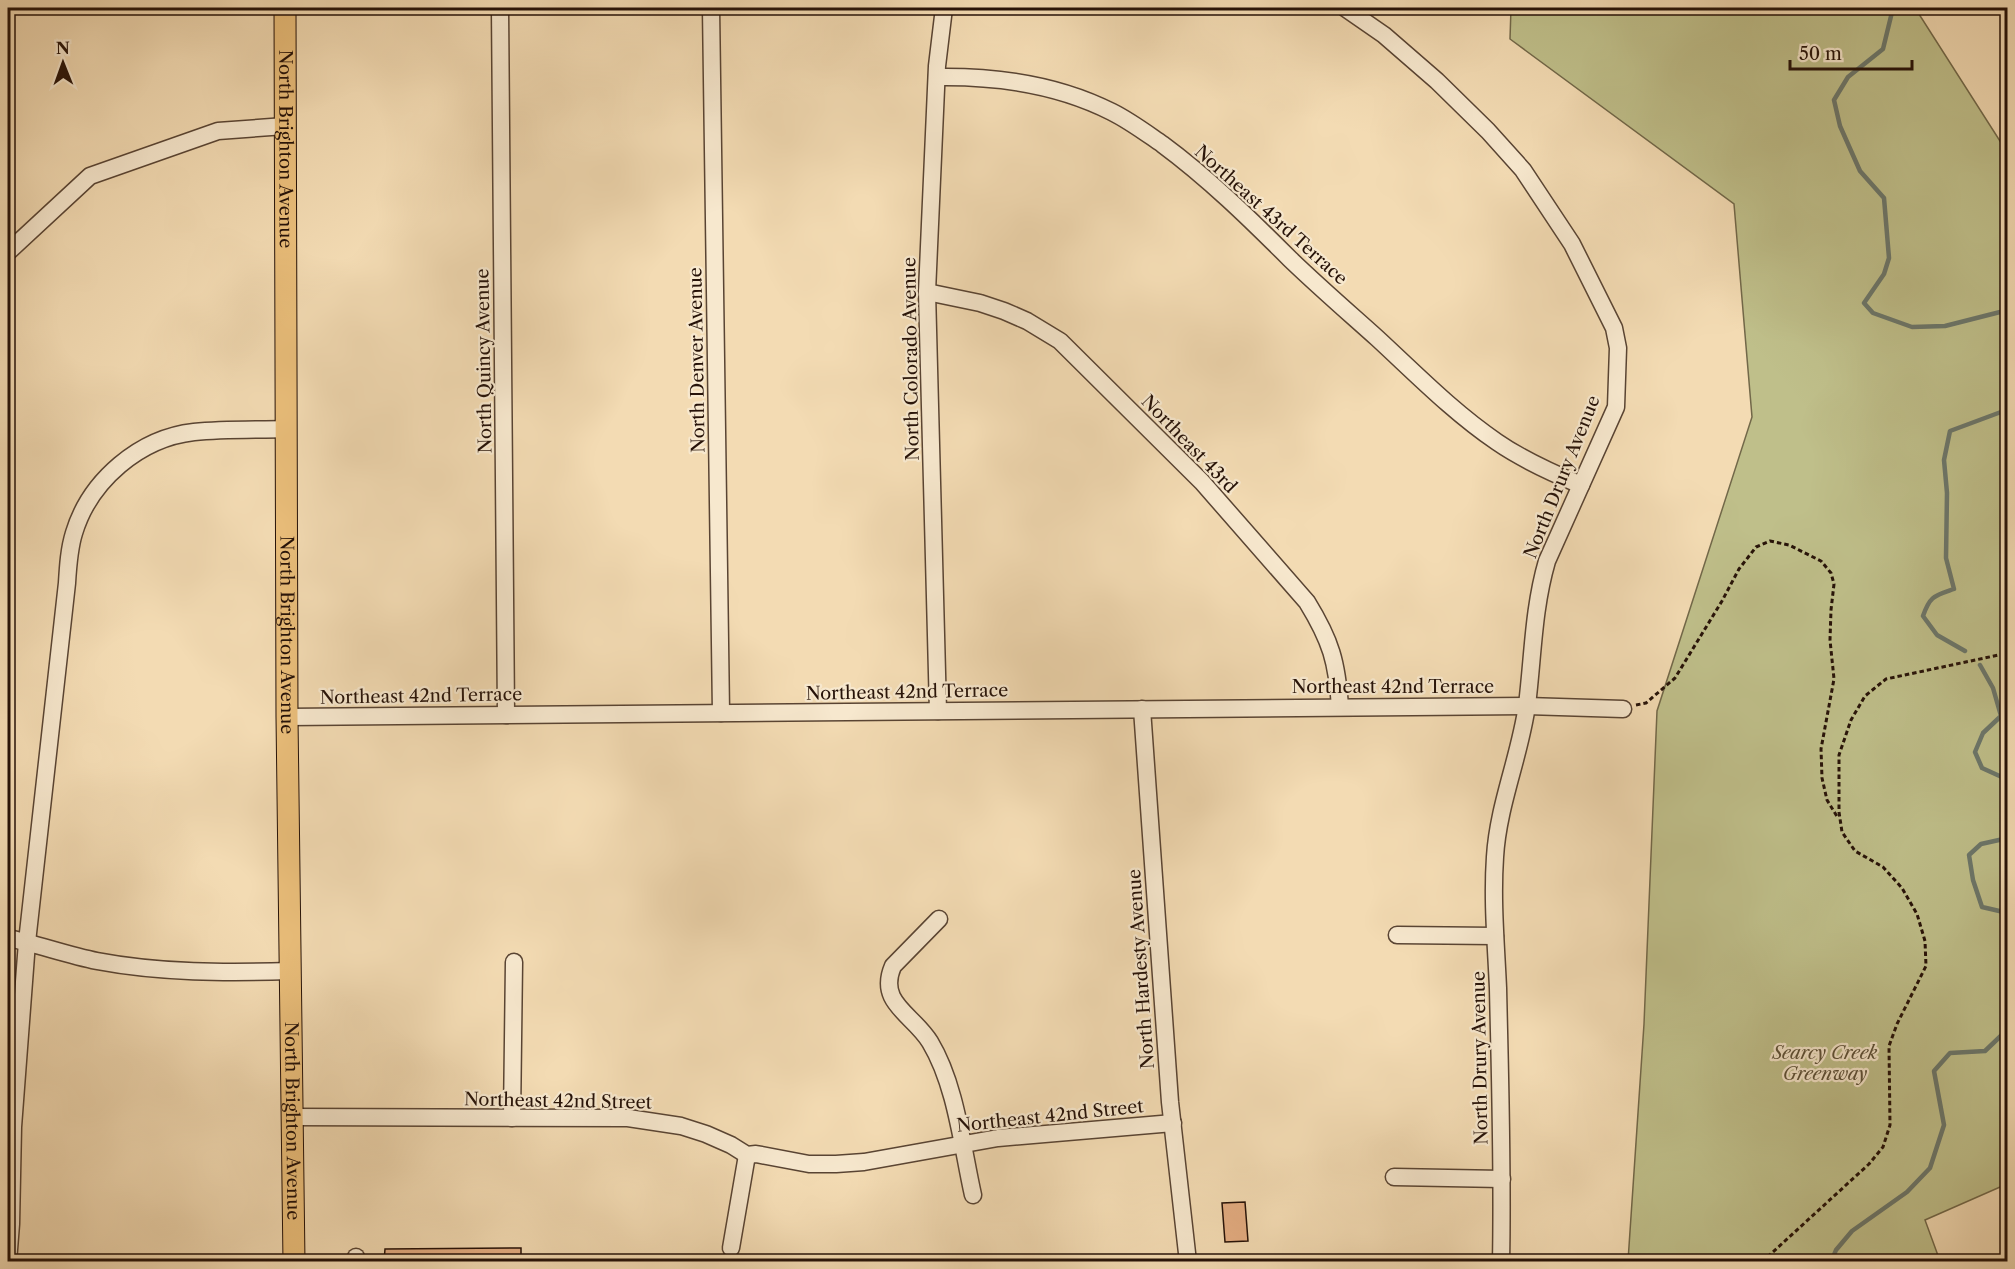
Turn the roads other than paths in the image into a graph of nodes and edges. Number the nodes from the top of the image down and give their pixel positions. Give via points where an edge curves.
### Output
1 (285, 8) edge
2 (500, 8) edge
3 (711, 8) edge
4 (944, 8) edge
5 (1345, 8) edge
6 (937, 77) junction
7 (285, 126) junction
8 (8, 252) edge
9 (927, 292) junction
10 (286, 429) junction
11 (1581, 486) junction
12 (1527, 705) junction
13 (1340, 707) junction
14 (1142, 709) junction
15 (1623, 709) road end
16 (938, 711) junction
17 (721, 713) junction
18 (506, 715) junction
19 (287, 717) junction
20 (939, 919) dead end
21 (1397, 935) dead end
22 (1495, 936) junction
23 (8, 938) edge
24 (27, 942) junction
25 (514, 962) dead end
26 (290, 971) junction
27 (292, 1117) junction
28 (512, 1118) junction
29 (1173, 1123) junction
30 (962, 1145) junction
31 (747, 1155) junction
32 (1394, 1177) dead end
33 (1502, 1179) junction
34 (973, 1196) dead end
35 (731, 1248) dead end
36 (8, 1262) edge
37 (294, 1262) edge
38 (1188, 1262) edge
39 (1501, 1262) edge

1 - 7 main road, North Brighton Avenue
2 - 18 street, North Quincy Avenue
3 - 17 street, North Denver Avenue
4 - 6 street, North Colorado Avenue
5 - 11 street, North Drury Avenue via 1437,81 1488,131 1541,194 1594,285 1614,328 1618,348 1616,407
6 - 9 street, North Colorado Avenue
6 - 11 street, Northeast 43rd Terrace via 973,76 1044,87 1078,97 1132,123 1233,202 1456,411 1538,467
7 - 8 street via 218,131 90,176
7 - 10 main road, North Brighton Avenue
9 - 13 street, Northeast 43rd via 1004,311 1060,341 1194,473 1316,616 1337,669
9 - 16 street, North Colorado Avenue
10 - 19 main road, North Brighton Avenue
10 - 24 street via 194,432 169,438 146,447 115,469 84,508 68,556
11 - 12 street, North Drury Avenue via 1543,576 1536,605
12 - 13 street, Northeast 42nd Terrace
12 - 15 street
12 - 22 street, North Drury Avenue via 1495,853
13 - 14 street, Northeast 42nd Terrace
14 - 16 street, Northeast 42nd Terrace
14 - 29 street, North Hardesty Avenue
16 - 17 street, Northeast 42nd Terrace
17 - 18 street, Northeast 42nd Terrace
18 - 19 street, Northeast 42nd Terrace
19 - 26 main road, North Brighton Avenue
20 - 30 street via 893,966 888,986 896,1005 914,1021 939,1057
21 - 22 street
22 - 33 street, North Drury Avenue
23 - 24 street
24 - 26 street via 96,961 147,967
24 - 36 street via 13,1127
25 - 28 street
26 - 27 main road, North Brighton Avenue
27 - 28 street, Northeast 42nd Street
27 - 37 main road, North Brighton Avenue
28 - 31 street, Northeast 42nd Street via 654,1121 706,1134
29 - 30 street, Northeast 42nd Street via 998,1138
29 - 38 street, North Hardesty Avenue
30 - 31 street, Northeast 42nd Street via 836,1164
30 - 34 street
31 - 35 street
32 - 33 street
33 - 39 street, North Drury Avenue

